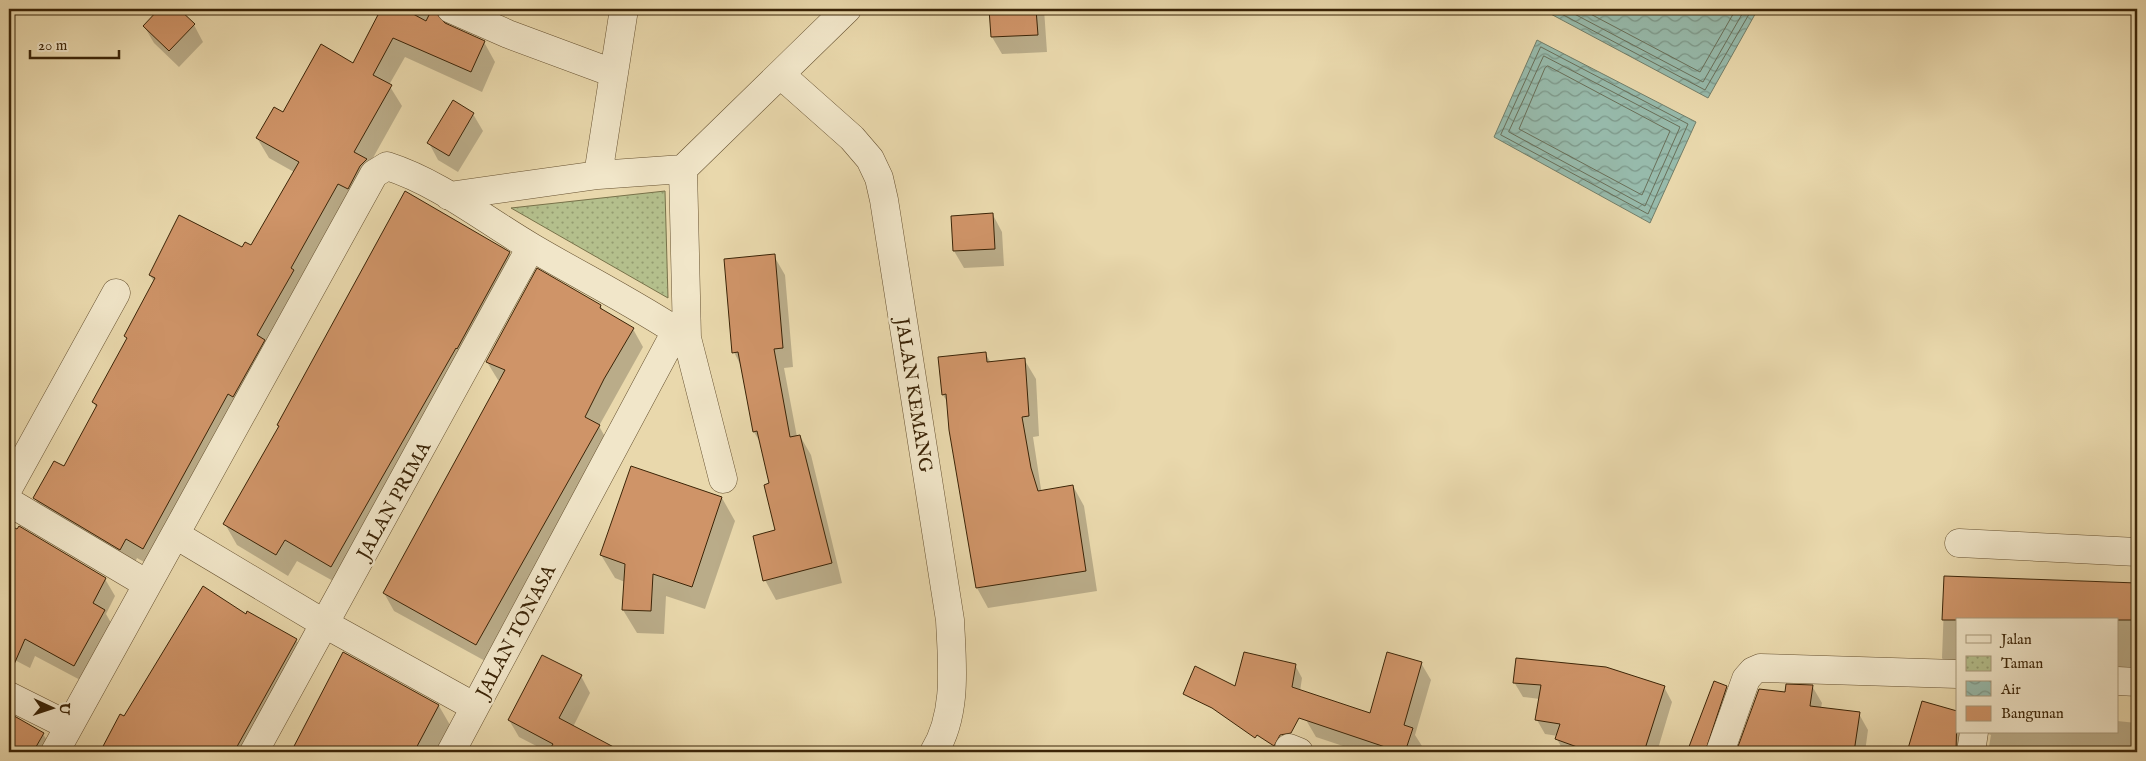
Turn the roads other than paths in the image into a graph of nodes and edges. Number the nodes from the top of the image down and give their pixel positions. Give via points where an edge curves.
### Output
1 (451, 9) edge
2 (624, 9) edge
3 (847, 9) edge
4 (613, 73) junction
5 (781, 75) junction
6 (683, 169) junction
7 (598, 175) junction
8 (449, 196) junction
9 (531, 248) junction
10 (116, 293) dead end
11 (681, 335) junction
12 (723, 480) dead end
13 (9, 487) edge
14 (9, 502) edge
15 (176, 535) junction
16 (1958, 543) dead end
17 (2137, 552) edge
18 (147, 584) junction
19 (325, 624) junction
20 (1956, 674) edge
21 (2118, 681) edge
22 (2137, 682) edge
23 (9, 696) edge
24 (475, 706) junction
25 (69, 726) junction
26 (1974, 734) edge
27 (55, 752) edge
28 (254, 752) edge
29 (453, 752) edge
30 (934, 752) edge
31 (1720, 752) edge
32 (1971, 752) edge

1 - 4 street
2 - 4 street
3 - 5 street
4 - 7 street
5 - 6 street
5 - 30 street, JALAN KEMANG via 852,138 870,160 879,178 884,200 950,620 950,709
6 - 7 street
6 - 11 street
7 - 8 street
8 - 9 street
8 - 15 street via 387,166 374,174
9 - 11 street
9 - 19 street, JALAN PRIMA
10 - 13 street
11 - 12 street
11 - 24 street, JALAN TONASA
14 - 18 street
15 - 18 street
15 - 19 street, JALAN TONASA
16 - 17 street
18 - 25 street
19 - 24 street, JALAN TONASA
19 - 28 street, JALAN PRIMA
20 - 31 street via 1760,668 1746,679
21 - 22 street
23 - 25 street
24 - 29 street
25 - 27 street
26 - 32 street

